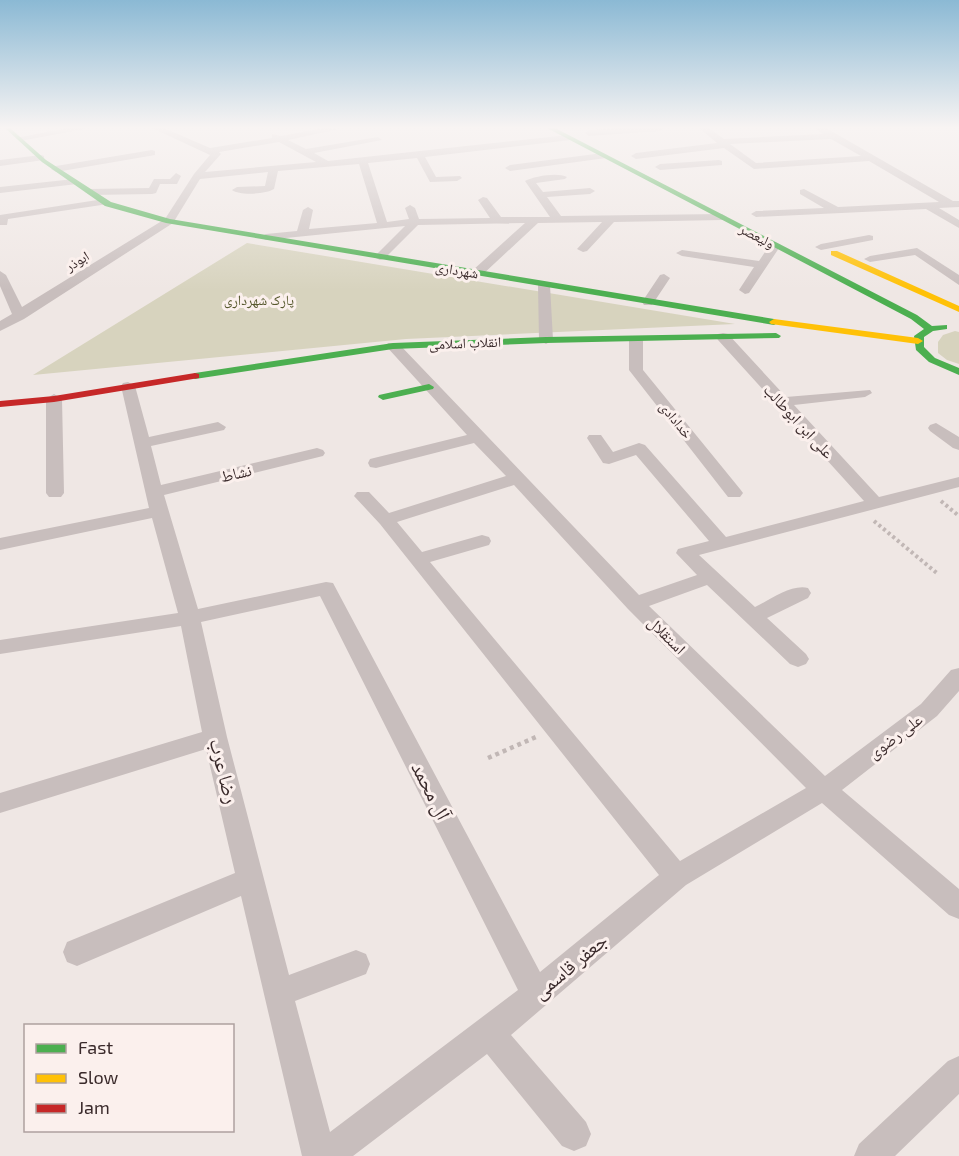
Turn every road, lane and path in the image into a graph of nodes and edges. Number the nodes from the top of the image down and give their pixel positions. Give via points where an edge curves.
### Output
1 (74, 182) joint
2 (157, 182) edge
3 (193, 182) edge
4 (271, 182) edge
5 (369, 182) edge
6 (531, 182) edge
7 (653, 182) edge
8 (914, 182) edge
9 (0, 190) edge
10 (237, 190) dead end
11 (590, 191) dead end
12 (90, 192) junction
13 (804, 192) dead end
14 (540, 195) junction
15 (483, 200) dead end
16 (104, 202) junction
17 (956, 205) edge
18 (929, 206) junction
19 (410, 208) dead end
20 (308, 210) dead end
21 (836, 210) junction
22 (751, 212) joint
23 (722, 218) junction
24 (611, 219) junction
25 (535, 220) junction
26 (558, 220) junction
27 (170, 221) junction
28 (498, 221) junction
29 (415, 222) junction
30 (3, 224) dead end
31 (959, 225) edge
32 (383, 226) junction
33 (783, 228) dead end
34 (302, 234) junction
35 (266, 237) junction
36 (869, 238) dead end
37 (816, 244) joint
38 (775, 245) junction
39 (583, 249) dead end
40 (682, 253) dead end
41 (380, 257) junction
42 (870, 259) dead end
43 (762, 265) junction
44 (477, 273) junction
45 (953, 274) edge
46 (0, 275) edge
47 (663, 278) dead end
48 (959, 281) edge
49 (544, 285) junction
50 (907, 287) junction
51 (745, 290) dead end
52 (870, 295) junction
53 (13, 299) junction
54 (648, 302) junction
55 (0, 303) edge
56 (959, 309) edge
57 (19, 316) junction
58 (959, 326) edge
59 (0, 327) edge
60 (930, 329) junction
61 (723, 337) junction
62 (546, 340) junction
63 (636, 340) junction
64 (918, 341) junction
65 (819, 342) dead end
66 (393, 346) junction
67 (909, 357) dead end
68 (932, 360) junction
69 (959, 372) edge
70 (128, 386) junction
71 (429, 387) junction
72 (865, 393) dead end
73 (383, 397) dead end
74 (54, 399) junction
75 (781, 402) junction
76 (0, 404) edge
77 (218, 427) dead end
78 (936, 428) dead end
79 (477, 437) junction
80 (595, 438) dead end
81 (142, 443) junction
82 (959, 446) edge
83 (317, 453) dead end
84 (376, 463) dead end
85 (518, 478) junction
86 (959, 482) edge
87 (55, 493) dead end
88 (734, 493) dead end
89 (363, 496) dead end
90 (157, 502) junction
91 (867, 506) junction
92 (386, 520) junction
93 (482, 541) dead end
94 (721, 543) junction
95 (0, 544) edge
96 (418, 559) junction
97 (938, 574) dead end
98 (710, 577) junction
99 (801, 593) dead end
100 (635, 604) junction
101 (753, 617) junction
102 (190, 618) junction
103 (0, 647) edge
104 (798, 659) dead end
105 (959, 676) edge
106 (556, 728) junction
107 (215, 737) junction
108 (488, 758) dead end
109 (824, 790) junction
110 (0, 803) edge
111 (677, 877) junction
112 (250, 879) junction
113 (958, 904) edge
114 (77, 952) dead end
115 (356, 964) dead end
116 (278, 993) junction
117 (536, 994) junction
118 (489, 1033) junction
119 (959, 1072) edge
120 (574, 1134) dead end
121 (319, 1156) edge
122 (326, 1156) edge
123 (872, 1156) edge

1 - 9 street
1 - 12 main road, شهرداری
2 - 12 street via 152,191
3 - 27 street
4 - 10 street via 269,189
5 - 32 street
6 - 14 street
7 - 23 main road, ولیعصر
8 - 17 street
11 - 14 street
12 - 16 main road, شهرداری
13 - 21 street
14 - 26 street
15 - 28 street
16 - 27 main road, شهرداری
16 - 30 street via 3,217
17 - 18 street
18 - 21 street
18 - 31 street
19 - 29 street
20 - 34 street
21 - 22 street
22 - 33 main road, ولیعصر
23 - 24 street
23 - 38 main road, ولیعصر
24 - 26 street
24 - 39 street
25 - 26 street
25 - 28 street
25 - 44 street
27 - 35 main road, شهرداری
27 - 57 street, ابوذر
28 - 29 street
29 - 32 street
29 - 41 street
32 - 34 street
34 - 35 street
35 - 41 main road, شهرداری
36 - 37 street
37 - 50 main road
38 - 43 street
38 - 52 main road, ولیعصر
40 - 43 street
41 - 44 main road, شهرداری
42 - 45 street via 917,251
43 - 51 street
44 - 49 main road, شهرداری
45 - 48 street
46 - 53 street
47 - 54 street
49 - 54 main road, شهرداری
49 - 62 street
50 - 52 main road via 909,297
50 - 56 main road
52 - 60 main road, ولیعصر
53 - 55 street
53 - 57 street
54 - 64 main road, شهرداری
57 - 59 street, ابوذر
58 - 60 main road
60 - 64 main road
61 - 63 main road, انقلاب اسلامی
61 - 65 main road, انقلاب اسلامی via 777,336
61 - 75 street, علی ابن ابوطالب
62 - 63 main road, انقلاب اسلامی
62 - 66 main road, انقلاب اسلامی
63 - 88 street, خدادادی via 636,370
64 - 68 main road
66 - 70 main road, انقلاب اسلامی
66 - 71 street, استقلال
67 - 68 main road
68 - 69 main road
70 - 74 main road, انقلاب اسلامی
70 - 81 street, رضا عرب
71 - 73 main road
71 - 79 street, استقلال
72 - 75 street
74 - 76 main road, انقلاب اسلامی
74 - 87 street
75 - 91 street, علی ابن ابوطالب
77 - 81 street
78 - 82 street
79 - 84 street
79 - 85 street, استقلال
80 - 94 street via 609,459 639,448
81 - 90 street, رضا عرب
83 - 90 street, نشاط
85 - 92 street
85 - 100 street, استقلال
86 - 91 street
89 - 92 street
90 - 95 street, نشاط
90 - 102 street, رضا عرب
91 - 94 street
91 - 97 path
92 - 96 street
93 - 96 street
94 - 98 street via 685,554
96 - 106 street
98 - 100 street
98 - 101 street
99 - 101 street
100 - 109 street, استقلال
101 - 104 street
102 - 103 street
102 - 107 street, رضا عرب
102 - 117 street, آل محمد via 326,588
105 - 109 street, علی رضوی via 929,710
106 - 108 path
106 - 111 street
107 - 110 street
107 - 112 street, رضا عرب
109 - 111 street, جعفر قاسمی
109 - 113 street, استقلال
111 - 117 street, جعفر قاسمی
112 - 114 street
112 - 116 street, رضا عرب
115 - 116 street
116 - 121 street, رضا عرب
117 - 118 street, جعفر قاسمی
118 - 120 street
118 - 122 street, جعفر قاسمی
119 - 123 street

